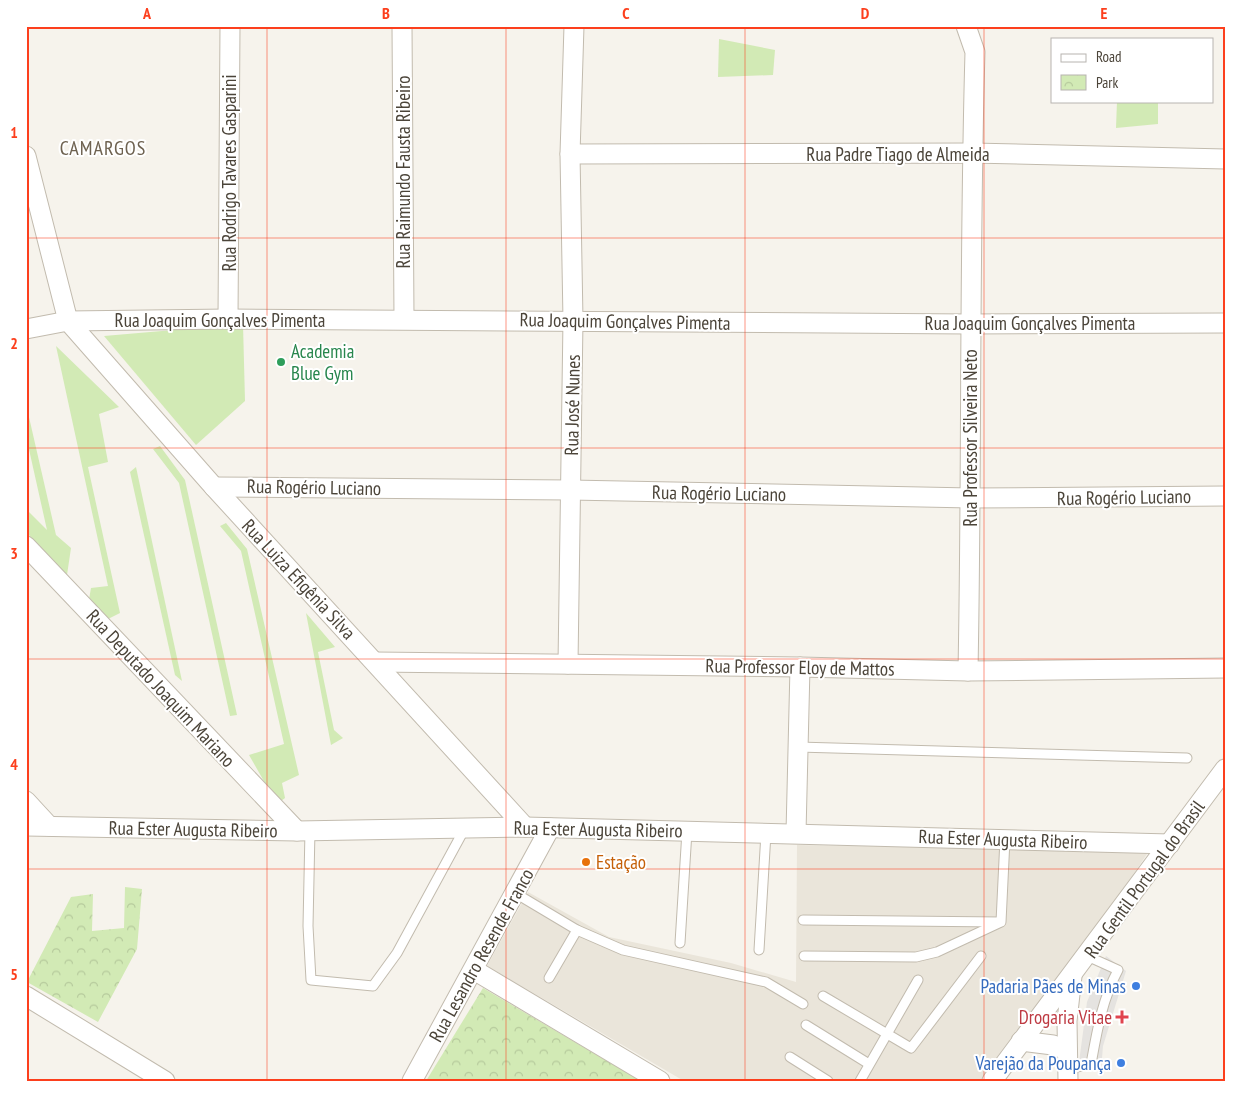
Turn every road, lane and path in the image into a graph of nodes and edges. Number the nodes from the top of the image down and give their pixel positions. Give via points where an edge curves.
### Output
1 (230, 26) edge
2 (402, 26) edge
3 (574, 26) edge
4 (966, 26) edge
5 (570, 154) junction
6 (972, 154) junction
7 (26, 156) edge
8 (1225, 158) edge
9 (404, 318) junction
10 (228, 319) junction
11 (573, 320) junction
12 (68, 321) junction
13 (1225, 323) edge
14 (969, 324) junction
15 (26, 330) edge
16 (214, 486) junction
17 (570, 490) junction
18 (1225, 496) edge
19 (971, 498) junction
20 (26, 546) edge
21 (375, 662) junction
22 (568, 664) junction
23 (800, 667) junction
24 (1225, 668) edge
25 (968, 671) junction
26 (798, 747) junction
27 (1187, 758) dead end
28 (1225, 769) edge
29 (26, 801) edge
30 (26, 826) edge
31 (49, 826) junction
32 (525, 826) junction
33 (465, 828) junction
34 (550, 828) junction
35 (304, 831) junction
36 (687, 831) junction
37 (766, 833) junction
38 (796, 834) junction
39 (1005, 839) junction
40 (1170, 844) junction
41 (515, 893) junction
42 (803, 920) dead end
43 (1001, 922) junction
44 (577, 930) junction
45 (680, 943) dead end
46 (759, 950) dead end
47 (804, 956) dead end
48 (981, 956) dead end
49 (1087, 956) junction
50 (474, 970) junction
51 (1072, 976) junction
52 (549, 978) dead end
53 (918, 980) dead end
54 (26, 996) edge
55 (824, 996) dead end
56 (803, 1004) dead end
57 (806, 1025) dead end
58 (886, 1033) junction
59 (1021, 1042) junction
60 (1066, 1050) junction
61 (790, 1057) dead end
62 (869, 1064) junction
63 (1068, 1075) edge
64 (164, 1081) edge
65 (412, 1081) edge
66 (660, 1081) edge
67 (828, 1081) edge
68 (860, 1081) edge
69 (992, 1081) edge

1 - 10 street, Rua Rodrigo Tavares Gasparini
2 - 9 street, Rua Raimundo Fausta Ribeiro
3 - 5 street, Rua José Nunes
4 - 6 street, Rua Professor Silveira Neto via 975,52
5 - 6 street, Rua Padre Tiago de Almeida
5 - 11 street, Rua José Nunes
6 - 8 street, Rua Padre Tiago de Almeida
6 - 14 street, Rua Professor Silveira Neto
7 - 12 street, Rua Luiza Efigênia Silva
9 - 10 street, Rua Joaquim Gonçalves Pimenta
9 - 11 street, Rua Joaquim Gonçalves Pimenta
10 - 12 street, Rua Joaquim Gonçalves Pimenta
11 - 14 street, Rua Joaquim Gonçalves Pimenta
11 - 17 street, Rua José Nunes
12 - 15 street, Rua Joaquim Gonçalves Pimenta
12 - 16 street, Rua Luiza Efigênia Silva
13 - 14 street, Rua Joaquim Gonçalves Pimenta
14 - 19 street, Rua Professor Silveira Neto
16 - 17 street, Rua Rogério Luciano
16 - 21 street, Rua Luiza Efigênia Silva
17 - 19 street, Rua Rogério Luciano
17 - 22 street, Rua José Nunes
18 - 19 street, Rua Rogério Luciano
19 - 25 street, Rua Professor Silveira Neto
20 - 35 street, Rua Deputado Joaquim Mariano
21 - 22 street, Rua Professor Eloy de Mattos
21 - 32 street, Rua Luiza Efigênia Silva
22 - 23 street, Rua Professor Eloy de Mattos
23 - 25 street, Rua Professor Eloy de Mattos
23 - 26 street
24 - 25 street, Rua Professor Eloy de Mattos
26 - 27 lane
26 - 38 street
28 - 40 street, Rua Gentil Portugal do Brasil
29 - 31 street
30 - 31 street, Rua Ester Augusta Ribeiro
31 - 35 street, Rua Ester Augusta Ribeiro
32 - 33 street, Rua Ester Augusta Ribeiro
32 - 34 street, Rua Ester Augusta Ribeiro
33 - 35 street, Rua Ester Augusta Ribeiro
33 - 35 lane via 397,953 373,986 311,980
34 - 36 street, Rua Ester Augusta Ribeiro
34 - 41 street, Rua Lesandro Resende Franco
36 - 37 street, Rua Ester Augusta Ribeiro
36 - 45 lane
37 - 38 street, Rua Ester Augusta Ribeiro
37 - 46 lane
38 - 39 street, Rua Ester Augusta Ribeiro
39 - 40 street, Rua Ester Augusta Ribeiro
39 - 43 lane
40 - 49 street, Rua Gentil Portugal do Brasil
41 - 44 lane
41 - 50 street, Rua Lesandro Resende Franco
42 - 43 lane
43 - 47 lane via 945,949 916,957
44 - 52 lane
44 - 56 lane via 623,950 766,982
48 - 58 lane via 911,1048
49 - 51 street, Rua Gentil Portugal do Brasil
49 - 63 lane via 1118,970 1107,990 1091,1064
50 - 65 street, Rua Lesandro Resende Franco
50 - 66 street
51 - 59 street
51 - 60 street, Rua Gentil Portugal do Brasil
53 - 58 lane
54 - 64 street
55 - 58 lane
57 - 62 lane
58 - 62 lane
59 - 60 street via 1053,1045
59 - 69 street
60 - 63 street, Rua Gentil Portugal do Brasil
61 - 67 lane
62 - 68 lane

